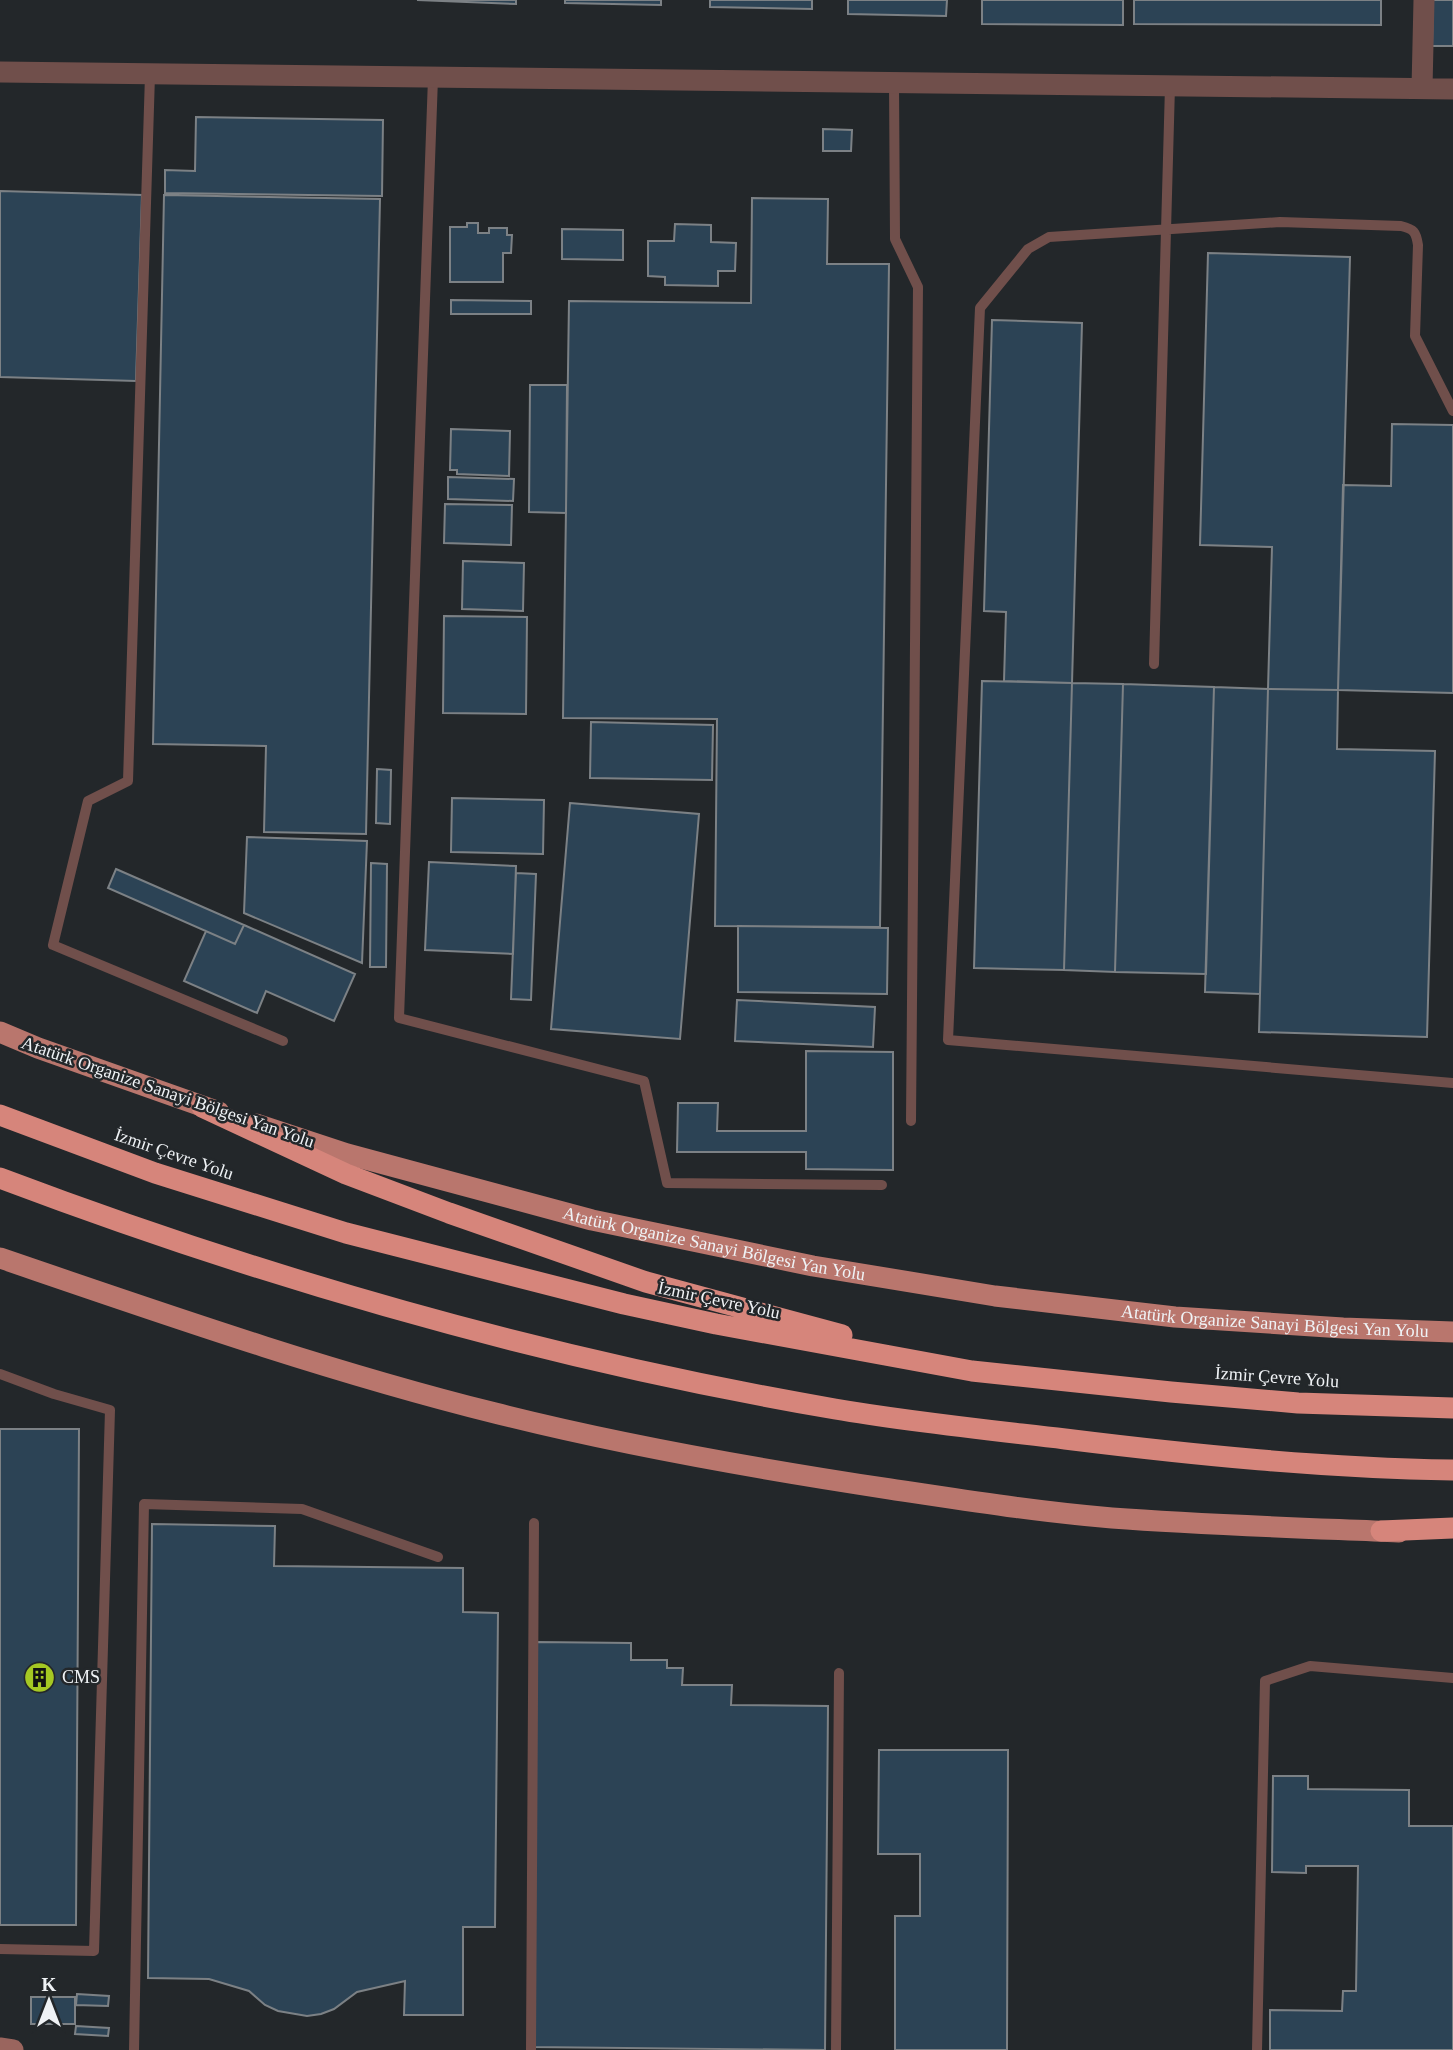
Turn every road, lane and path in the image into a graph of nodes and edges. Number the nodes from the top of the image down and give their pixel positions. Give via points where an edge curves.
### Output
1 (1424, 0) edge
2 (0, 72) edge
3 (150, 75) junction
4 (433, 78) junction
5 (894, 83) junction
6 (1170, 86) junction
7 (1422, 88) junction
8 (1453, 89) edge
9 (1166, 229) junction
10 (1453, 411) edge
11 (1154, 664) dead end
12 (0, 1032) edge
13 (284, 1041) dead end
14 (1453, 1083) edge
15 (202, 1107) junction
16 (0, 1115) edge
17 (911, 1121) dead end
18 (0, 1178) edge
19 (882, 1185) dead end
20 (0, 1258) edge
21 (1453, 1332) edge
22 (972, 1371) junction
23 (0, 1374) edge
24 (1453, 1408) edge
25 (1453, 1470) edge
26 (534, 1523) dead end
27 (1453, 1528) edge
28 (1381, 1531) junction
29 (1453, 1534) edge
30 (438, 1557) dead end
31 (839, 1673) dead end
32 (1453, 1678) edge
33 (0, 1949) edge
34 (0, 2048) edge
35 (13, 2050) edge
36 (134, 2050) edge
37 (531, 2050) edge
38 (836, 2050) edge
39 (1257, 2050) edge

1 - 7 street
2 - 3 street
3 - 4 street
3 - 13 lane via 128,781 88,801 53,945
4 - 5 street
4 - 19 lane via 399,1018 644,1081 667,1183
5 - 6 street
5 - 17 lane via 895,239 918,287
6 - 7 street
6 - 9 lane
7 - 8 street
9 - 10 lane via 1280,222 1412,229 1418,245 1415,336
9 - 11 lane
9 - 14 lane via 1049,237 1028,249 980,308 948,1040
12 - 15 main road, Atatürk Organize Sanayi Bölgesi Yan Yolu
15 - 21 main road, Atatürk Organize Sanayi Bölgesi Yan Yolu via 347,1154 593,1220 813,1266 995,1296 1175,1317
15 - 22 highway via 346,1174 646,1282
16 - 22 highway, İzmir Çevre Yolu via 155,1173 346,1233 624,1304
18 - 25 highway via 135,1228 327,1290 517,1342 705,1384 837,1410 1195,1455
20 - 28 main road via 308,1361 495,1413 658,1449 839,1482 1109,1517
22 - 24 highway, İzmir Çevre Yolu via 1298,1402
23 - 33 lane via 110,1410 94,1951
26 - 37 lane
27 - 28 highway
28 - 29 main road
30 - 36 lane via 302,1509 144,1504
31 - 38 lane
32 - 39 lane via 1310,1666 1265,1681
34 - 35 street

